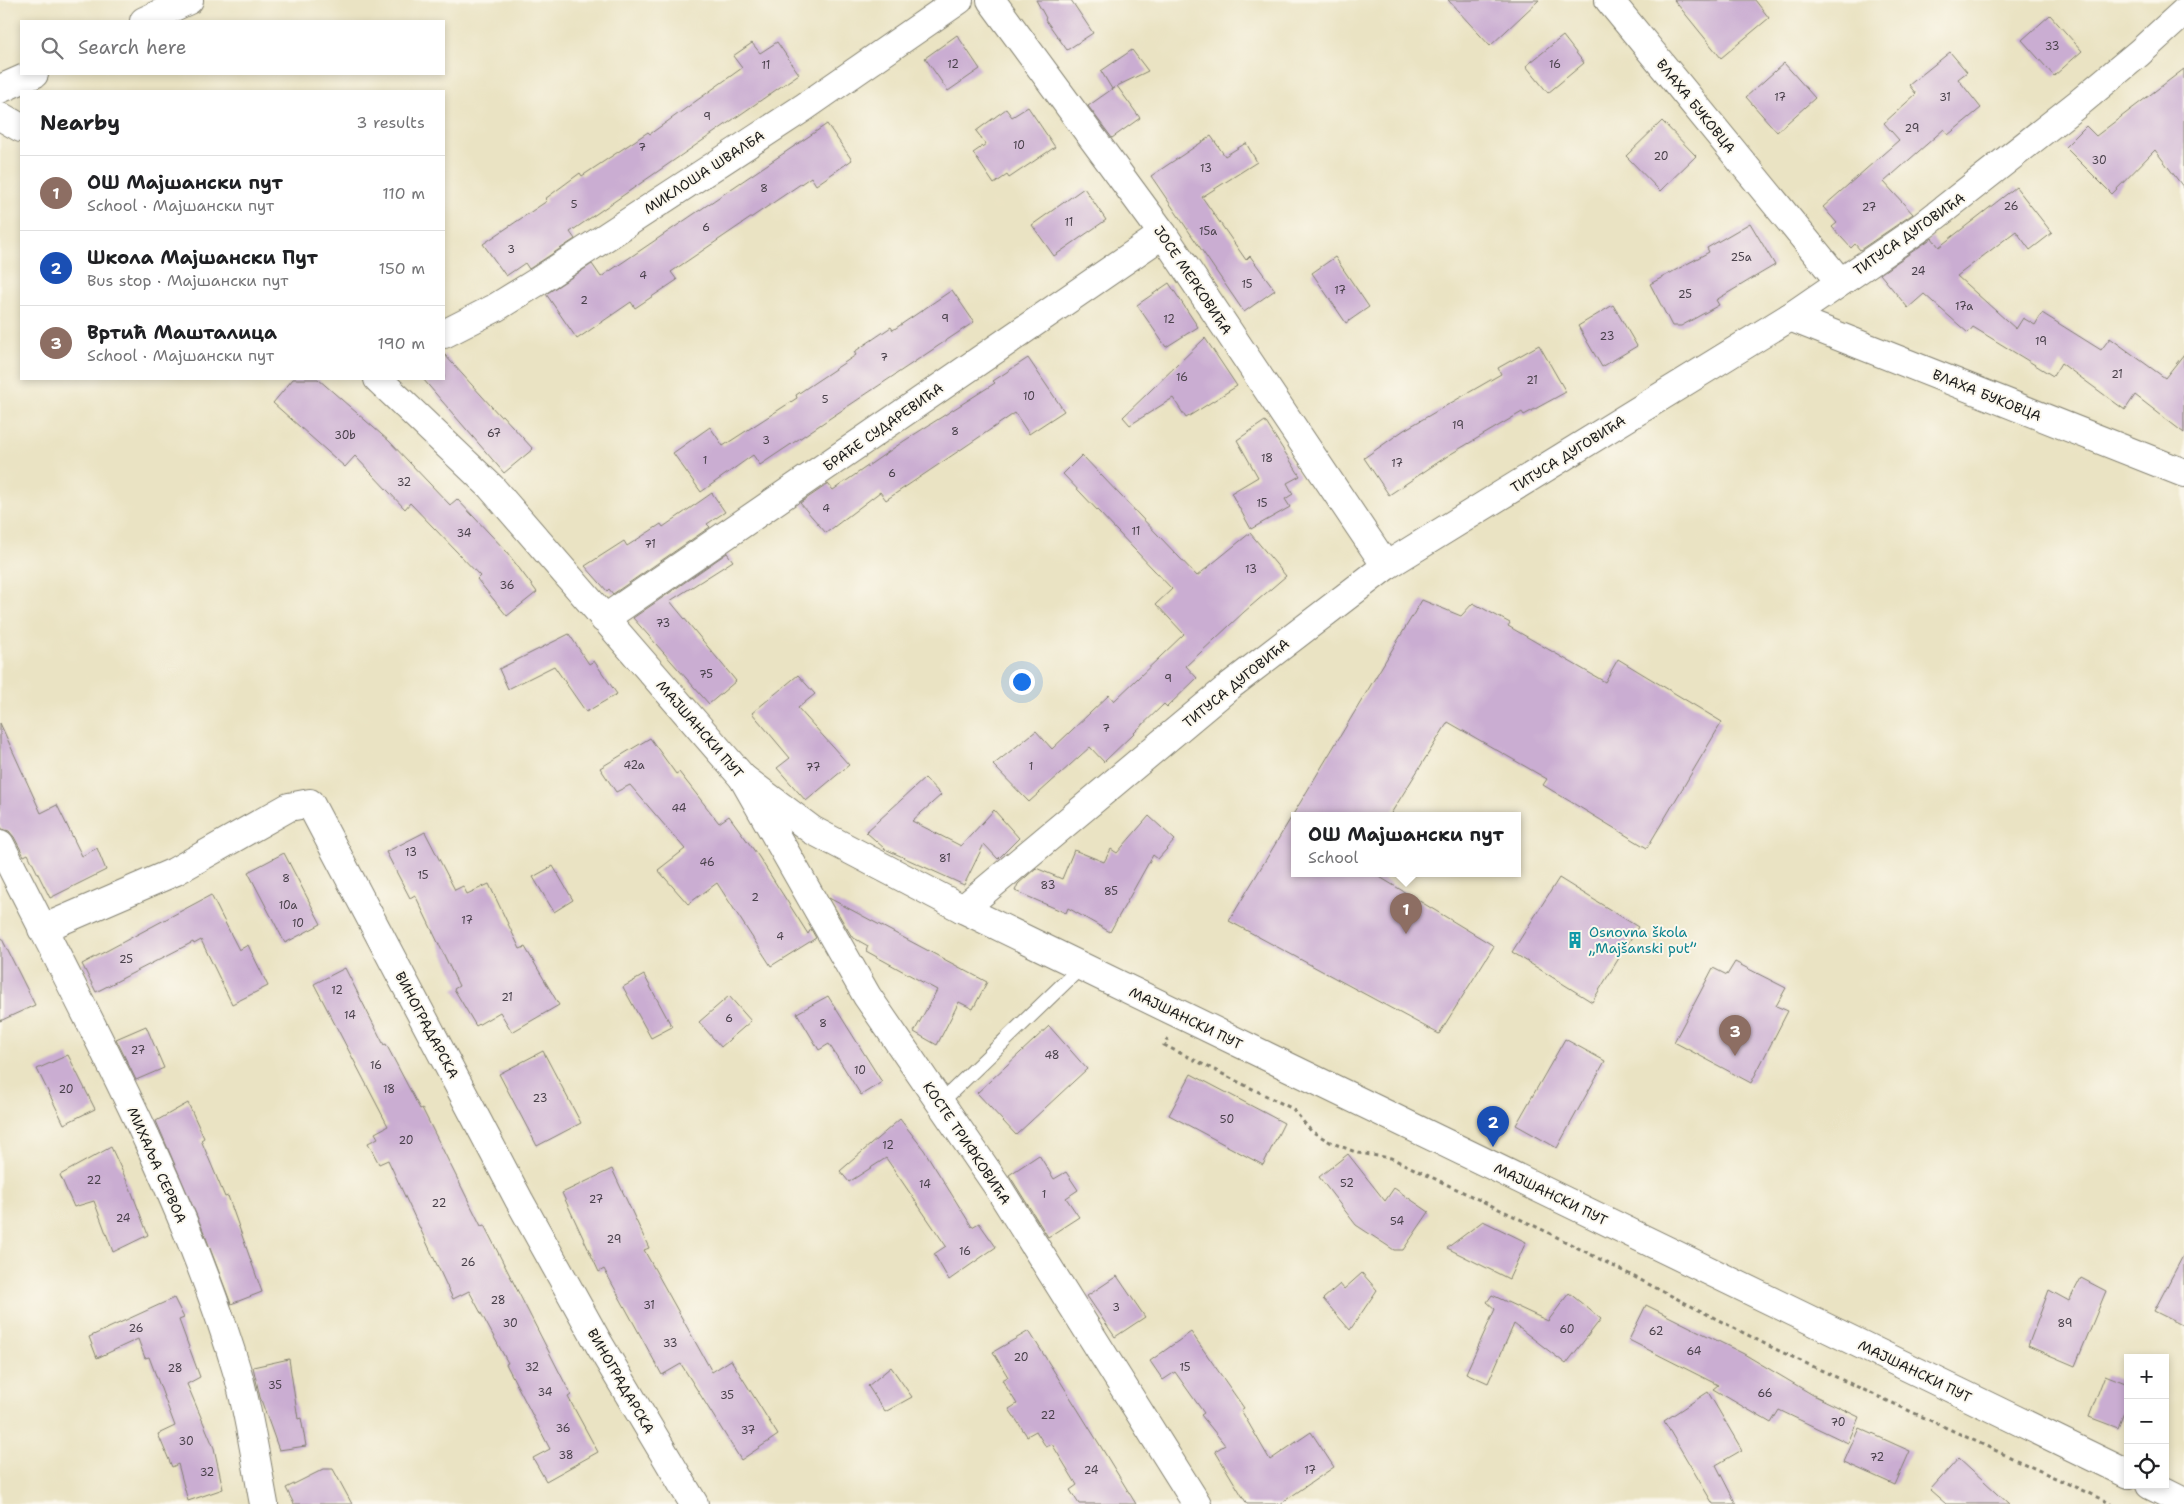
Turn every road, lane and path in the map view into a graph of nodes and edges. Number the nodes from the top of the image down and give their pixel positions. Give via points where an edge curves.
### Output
1 (189, 0) edge
2 (959, 0) edge
3 (992, 0) edge
4 (1609, 0) edge
5 (2179, 0) edge
6 (2184, 5) edge
7 (2184, 12) edge
8 (146, 20) edge
9 (32, 75) edge
10 (0, 89) edge
11 (0, 116) edge
12 (20, 127) edge
13 (1163, 234) junction
14 (1840, 282) junction
15 (1790, 317) junction
16 (445, 333) edge
17 (379, 380) edge
18 (2184, 473) edge
19 (1386, 566) junction
20 (604, 619) junction
21 (743, 778) junction
22 (0, 844) edge
23 (963, 909) junction
24 (42, 929) junction
25 (1082, 967) junction
26 (1180, 1014) junction
27 (940, 1103) junction
28 (2124, 1472) edge
29 (2158, 1489) edge
30 (2184, 1502) edge
31 (264, 1504) edge
32 (694, 1504) edge
33 (1197, 1504) edge
34 (2112, 1504) edge

1 - 8 street
2 - 16 street, МИКЛОША ШВАЛБА via 795,113 553,271 495,308
3 - 13 street, ЈОСЕ МЕРКОВИЋА
4 - 14 street, ВЛАХА БУКОВЦА
5 - 6 street
7 - 14 street, ТИТУСА ДУГОВИЋА via 1996,171
9 - 10 street
11 - 12 street
13 - 19 street, ЈОСЕ МЕРКОВИЋА
13 - 20 street, БРАЋЕ СУДАРЕВИЋА
14 - 15 street, ТИТУСА ДУГОВИЋА
15 - 18 street, ВЛАХА БУКОВЦА
15 - 19 street, ТИТУСА ДУГОВИЋА
17 - 20 street, МАЈШАНСКИ ПУТ via 490,487
19 - 23 street, ТИТУСА ДУГОВИЋА via 1231,685
20 - 21 street, МАЈШАНСКИ ПУТ
21 - 23 street, МАЈШАНСКИ ПУТ via 812,830
21 - 27 street, КОСТЕ ТРИФКОВИЋА via 867,996
22 - 24 street, МИХАЉА СЕРВОА
23 - 25 street, МАЈШАНСКИ ПУТ
24 - 31 street, МИХАЉА СЕРВОА via 134,1112 199,1261 239,1379
24 - 32 street, ВИНОГРАДАРСКА via 174,872 289,807 310,803 519,1200 599,1344
25 - 26 street, МАЈШАНСКИ ПУТ
25 - 27 lane
26 - 28 street, МАЈШАНСКИ ПУТ
26 - 34 path via 1164,1046 1294,1109 1311,1131 1330,1142 1358,1153 1391,1158 1543,1230 1775,1349
27 - 33 street, КОСТЕ ТРИФКОВИЋА via 996,1184
29 - 30 street

